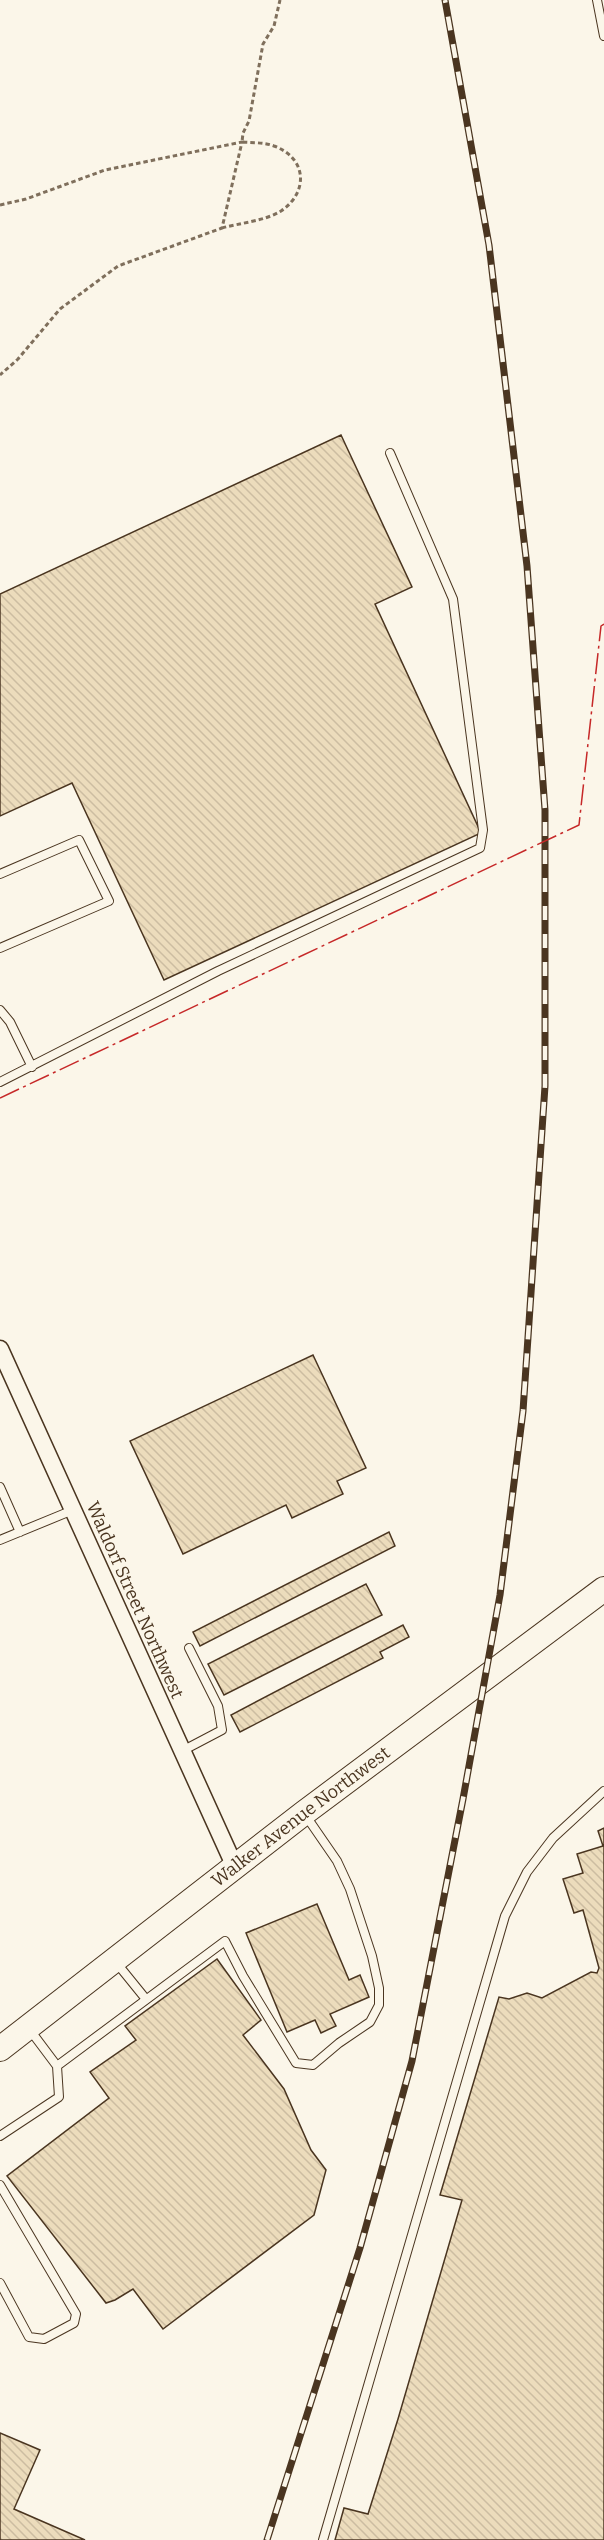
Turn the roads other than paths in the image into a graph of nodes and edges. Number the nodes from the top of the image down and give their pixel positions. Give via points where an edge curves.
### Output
1 (597, 0) edge
2 (604, 36) edge
3 (390, 453) dead end
4 (0, 874) edge
5 (0, 948) edge
6 (0, 1010) edge
7 (32, 1067) junction
8 (0, 1082) edge
9 (0, 1349) edge
10 (0, 1487) edge
11 (73, 1510) junction
12 (20, 1532) junction
13 (0, 1540) edge
14 (604, 1589) edge
15 (189, 1648) dead end
16 (182, 1751) junction
17 (604, 1791) edge
18 (304, 1813) junction
19 (234, 1867) junction
20 (115, 1961) junction
21 (146, 1998) junction
22 (28, 2027) junction
23 (0, 2049) edge
24 (57, 2066) junction
25 (0, 2136) edge
26 (0, 2185) edge
27 (0, 2283) edge
28 (323, 2540) edge

1 - 2 lane
3 - 7 lane via 453,598 483,830 480,848 218,971
4 - 5 lane via 79,840 109,901
6 - 7 lane
7 - 8 lane
9 - 11 street, Waldorf Street Northwest
10 - 12 lane
11 - 12 lane
11 - 16 street, Waldorf Street Northwest
12 - 13 lane
14 - 18 main road, Walker Avenue Northwest
15 - 16 lane via 218,1706 222,1730
16 - 19 street, Waldorf Street Northwest
17 - 28 lane via 553,1838 527,1872 505,1916
18 - 19 main road, Walker Avenue Northwest
18 - 21 lane via 337,1861 362,1920 379,1988 379,2005 370,2022 313,2065 296,2063 225,1941
19 - 20 main road, Walker Avenue Northwest
20 - 21 lane
20 - 22 main road, Walker Avenue Northwest
21 - 24 lane
22 - 23 main road, Walker Avenue Northwest
22 - 24 lane
24 - 25 lane via 59,2097
26 - 27 lane via 76,2314 74,2323 44,2339 29,2337

